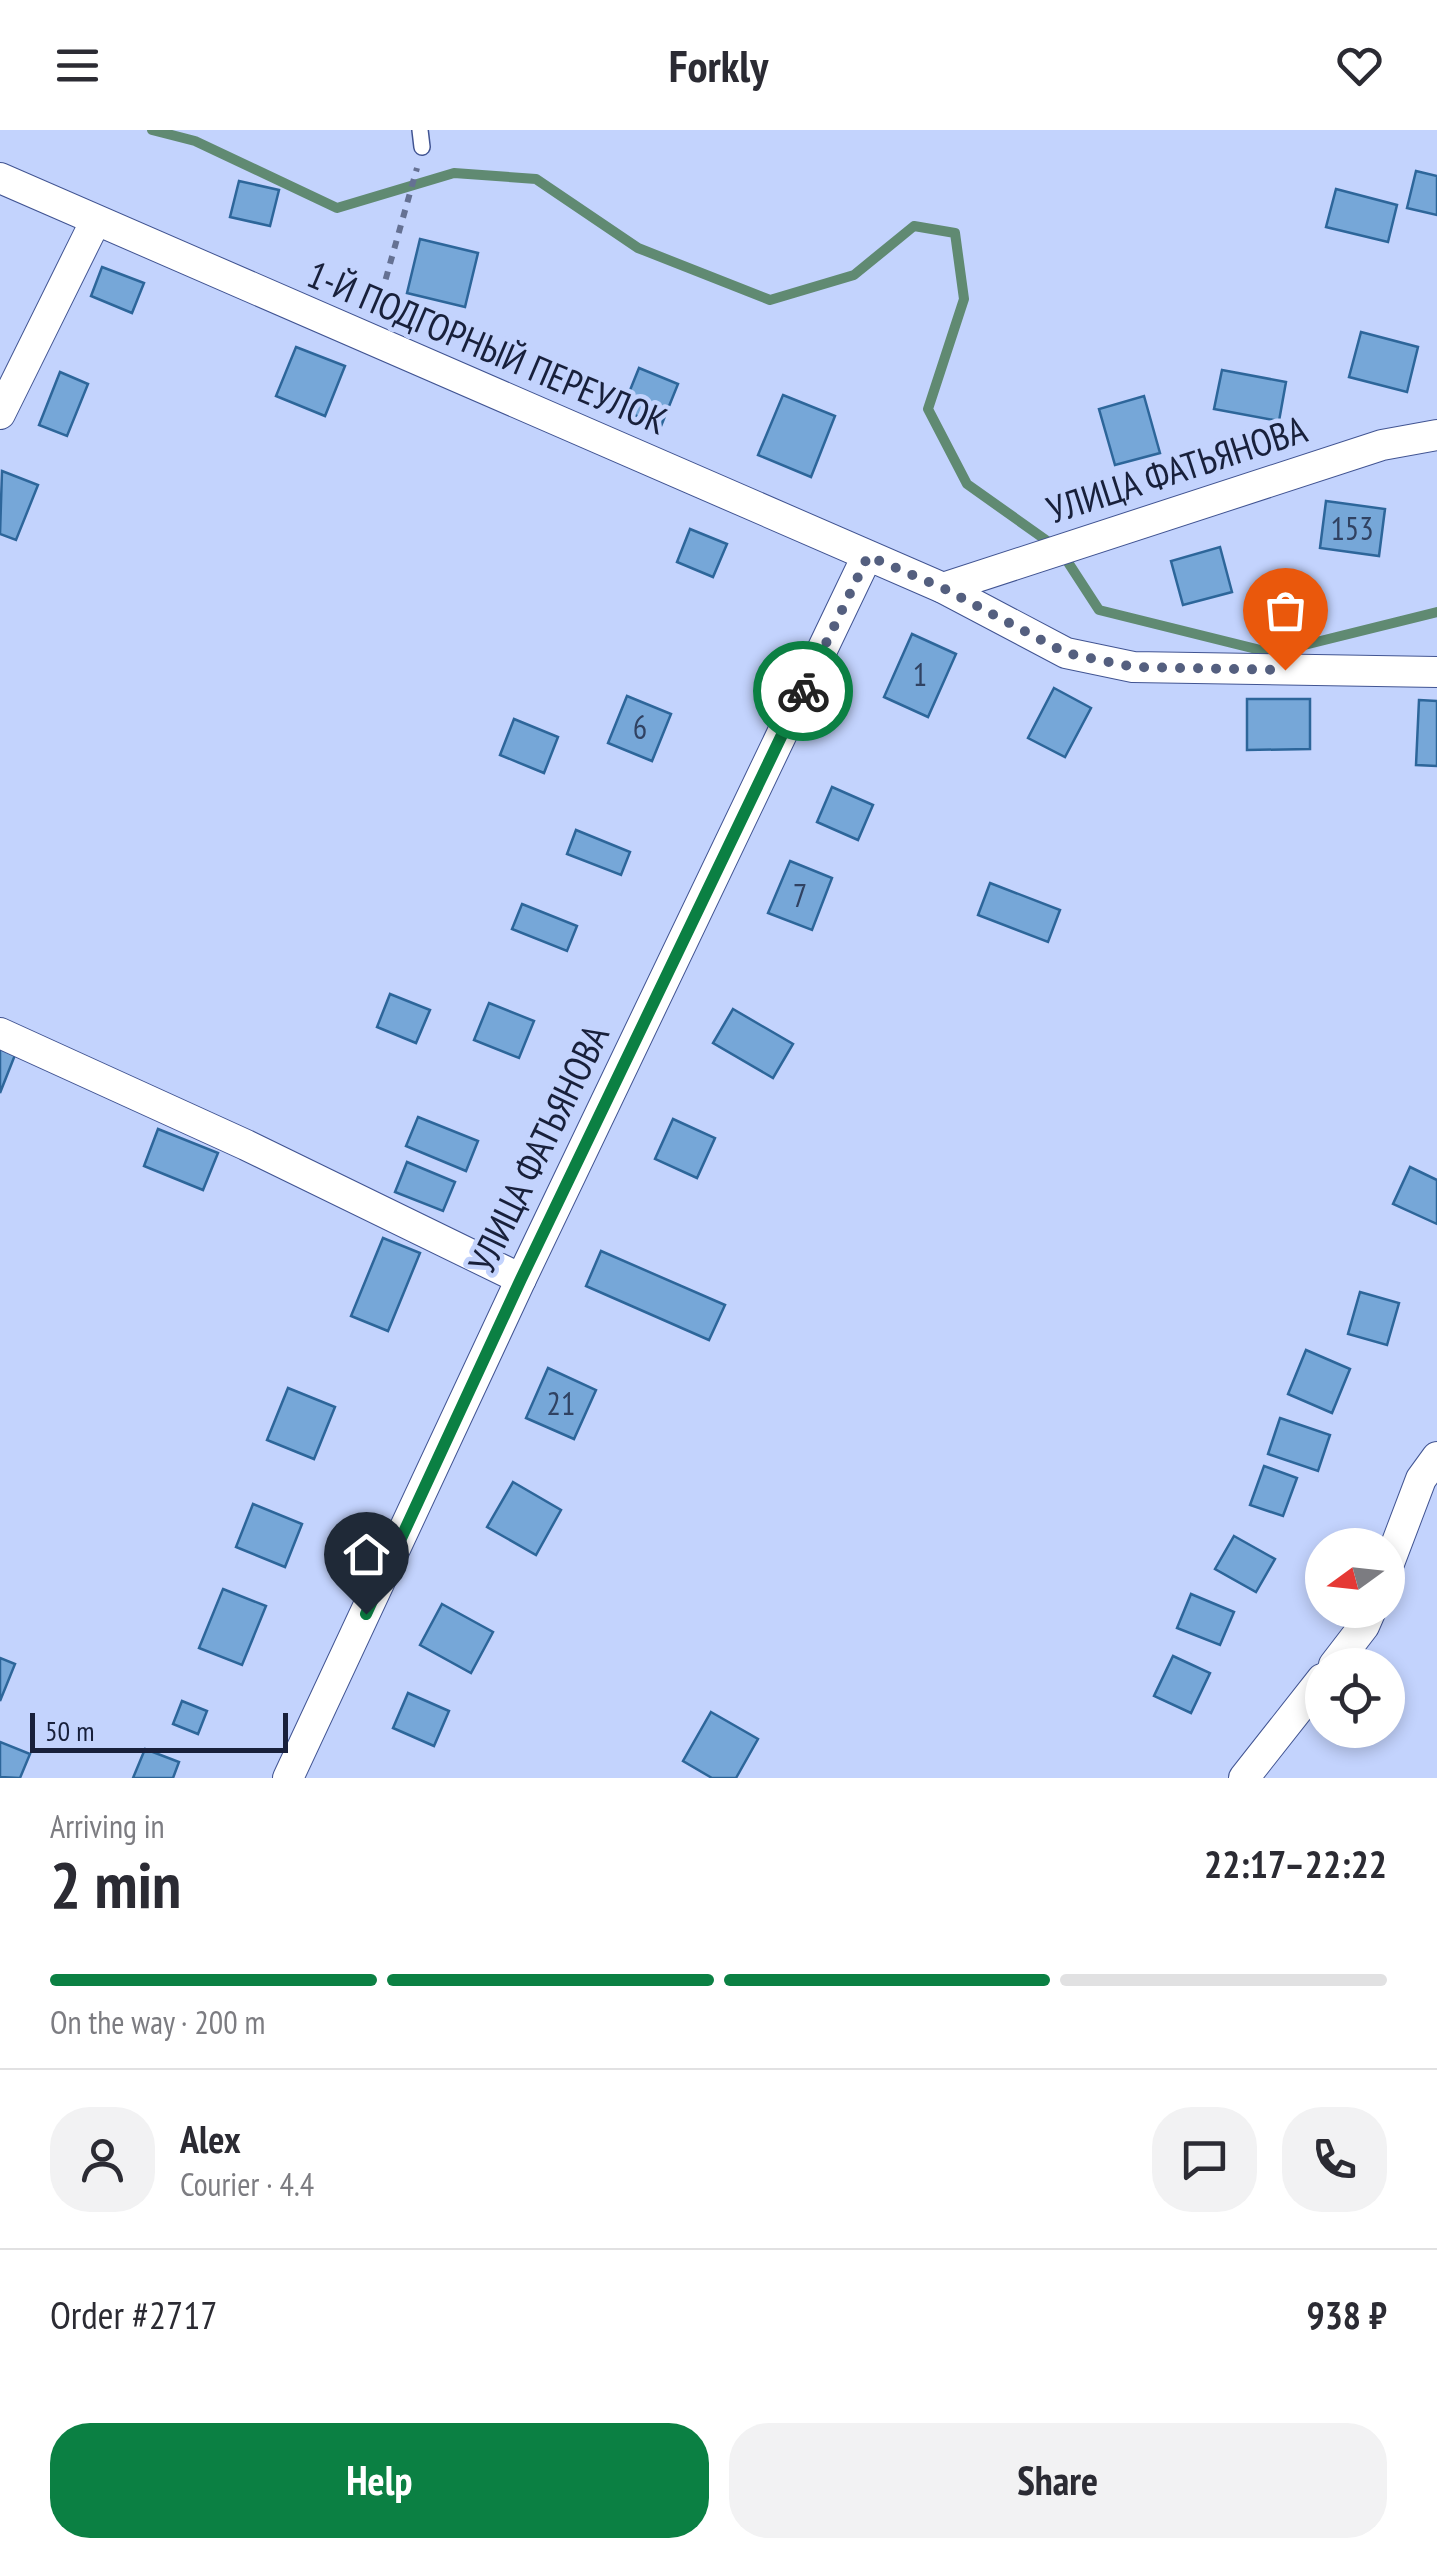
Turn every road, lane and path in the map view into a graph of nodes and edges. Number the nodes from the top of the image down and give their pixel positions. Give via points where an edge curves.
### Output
1 (420, 130) edge
2 (422, 147) joint
3 (0, 178) edge
4 (95, 222) junction
5 (368, 340) junction
6 (0, 414) edge
7 (1437, 436) edge
8 (868, 556) junction
9 (943, 588) junction
10 (1437, 672) edge
11 (0, 1033) edge
12 (521, 1279) junction
13 (1437, 1457) edge
14 (1403, 1528) edge
15 (1362, 1628) edge
16 (1347, 1648) edge
17 (1305, 1701) edge
18 (288, 1778) edge
19 (1244, 1778) edge

1 - 2 lane
2 - 5 path
3 - 4 street, 1-Й ПОДГОРНЫЙ ПЕРЕУЛОК
4 - 5 street, 1-Й ПОДГОРНЫЙ ПЕРЕУЛОК
4 - 6 street
5 - 8 street, 1-Й ПОДГОРНЫЙ ПЕРЕУЛОК
7 - 9 street, УЛИЦА ФАТЬЯНОВА via 1382,445
8 - 9 street, 1-Й ПОДГОРНЫЙ ПЕРЕУЛОК
8 - 12 street, УЛИЦА ФАТЬЯНОВА
9 - 10 street, 1-Й ПОДГОРНЫЙ ПЕРЕУЛОК via 1066,653 1133,667
11 - 12 street
12 - 18 street, УЛИЦА ФАТЬЯНОВА
13 - 14 street
15 - 16 street
17 - 19 street

